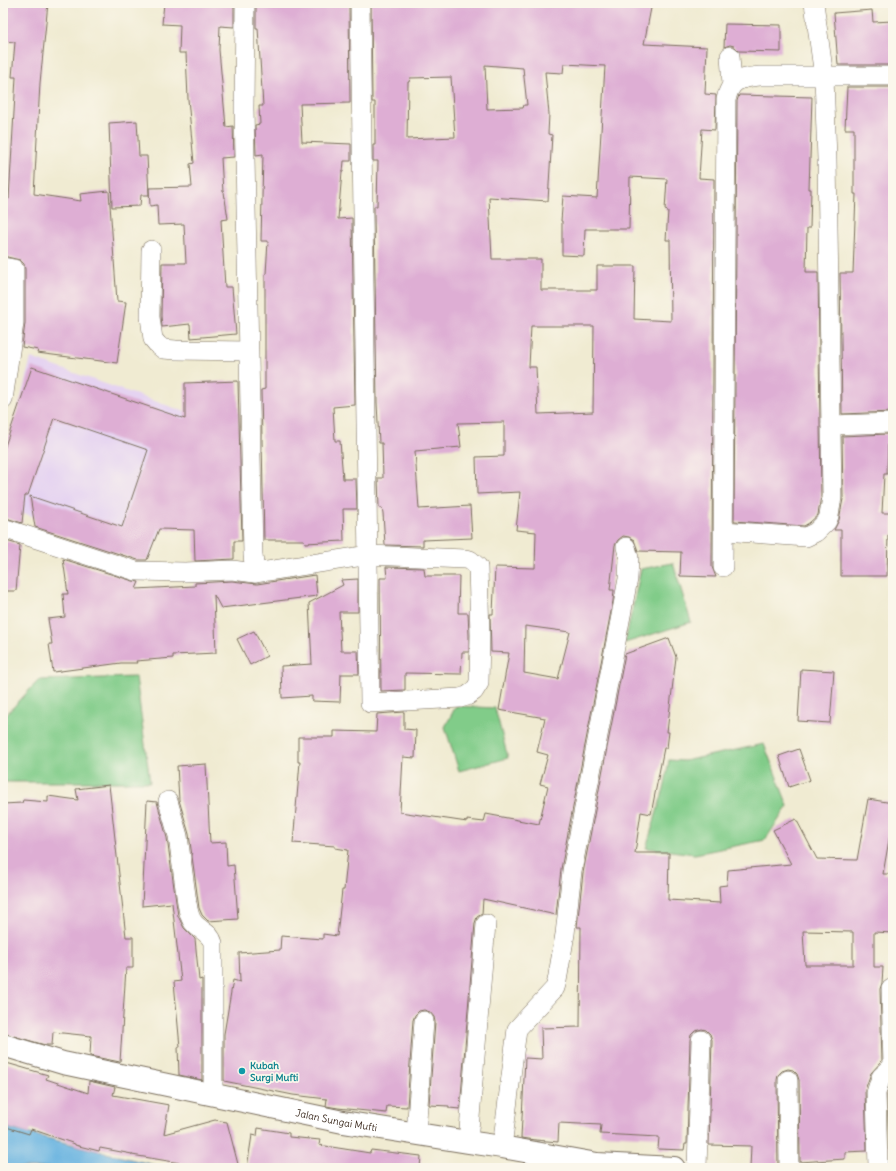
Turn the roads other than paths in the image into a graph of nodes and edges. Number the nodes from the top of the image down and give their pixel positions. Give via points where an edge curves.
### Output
1 (245, 3) edge
2 (360, 3) edge
3 (814, 3) edge
4 (730, 56) dead end
5 (893, 76) edge
6 (824, 77) junction
7 (732, 84) junction
8 (151, 250) dead end
9 (3, 267) edge
10 (248, 351) junction
11 (3, 400) edge
12 (893, 423) edge
13 (832, 425) junction
14 (3, 528) edge
15 (724, 531) junction
16 (626, 547) dead end
17 (369, 555) junction
18 (723, 567) dead end
19 (255, 573) junction
20 (168, 800) dead end
21 (486, 924) dead end
22 (891, 989) dead end
23 (424, 1021) dead end
24 (701, 1040) dead end
25 (3, 1045) edge
26 (788, 1080) dead end
27 (214, 1095) junction
28 (416, 1134) junction
29 (468, 1142) junction
30 (502, 1146) junction
31 (674, 1168) edge
32 (697, 1168) edge
33 (789, 1168) edge
34 (878, 1168) edge

1 - 10 street
2 - 17 street
3 - 6 street
4 - 7 street
5 - 6 street
6 - 7 street via 746,77
6 - 13 street
7 - 15 street via 726,100
8 - 10 street via 150,317 153,339 158,345 170,350
9 - 11 street via 14,269 14,323
10 - 19 street
12 - 13 street
13 - 15 street via 832,497 827,522 821,528 806,537
14 - 19 street via 136,571 232,570
15 - 18 street
16 - 30 street via 628,579 572,871 557,981 555,988 517,1029
17 - 17 street via 370,703 460,698 474,691 479,683 478,567 465,559
17 - 19 street
20 - 27 street via 178,836 189,913 192,921 208,933 213,943
21 - 29 street
22 - 34 street via 893,1066 881,1077 876,1093
23 - 28 street
24 - 32 street
25 - 27 street, Jalan Sungai Mufti via 63,1063
26 - 33 street
27 - 28 street, Jalan Sungai Mufti via 343,1122
28 - 29 street, Jalan Sungai Mufti
29 - 30 street, Jalan Sungai Mufti
30 - 31 street, Jalan Sungai Mufti via 597,1164

